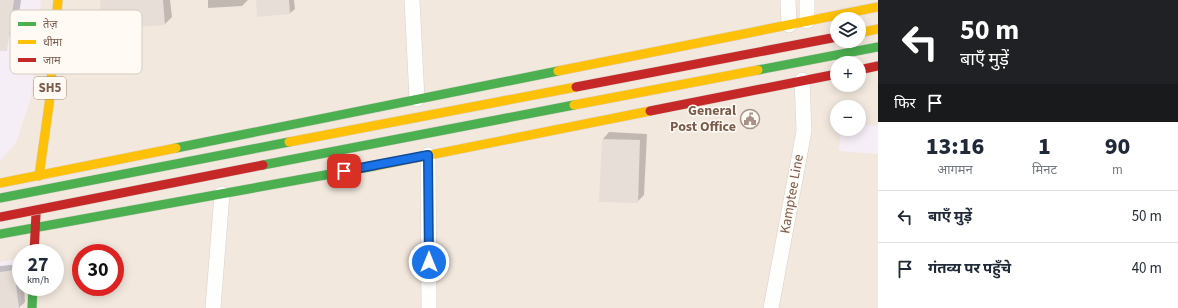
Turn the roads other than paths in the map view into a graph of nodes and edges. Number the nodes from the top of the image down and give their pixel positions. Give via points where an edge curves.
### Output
1 (58, 0) edge
2 (412, 0) edge
3 (788, 0) edge
4 (807, 0) edge
5 (878, 7) edge
6 (57, 10) edge
7 (807, 21) junction
8 (788, 24) junction
9 (878, 29) edge
10 (866, 32) edge
11 (830, 38) edge
12 (878, 47) edge
13 (878, 66) edge
14 (866, 69) edge
15 (52, 74) edge
16 (830, 75) edge
17 (802, 80) junction
18 (417, 99) junction
19 (428, 155) junction
20 (39, 176) junction
21 (0, 183) edge
22 (222, 194) junction
23 (0, 198) edge
24 (0, 217) edge
25 (35, 228) junction
26 (0, 234) edge
27 (34, 244) edge
28 (33, 296) edge
29 (32, 308) edge
30 (213, 308) edge
31 (429, 308) edge
32 (771, 308) edge

1 - 6 main road, SH5
2 - 18 street
3 - 8 street
4 - 7 street
5 - 7 main road
7 - 8 main road
8 - 18 main road
9 - 10 main road
11 - 23 main road, bridge
12 - 24 main road, bridge
13 - 14 main road
15 - 20 main road, SH5
16 - 17 main road
17 - 19 main road
17 - 32 street, Kamptee Line via 804,131
18 - 20 main road
19 - 22 main road
19 - 31 street
20 - 21 main road
20 - 25 main road
22 - 25 main road
22 - 30 street
25 - 26 main road
25 - 27 main road
28 - 29 main road

